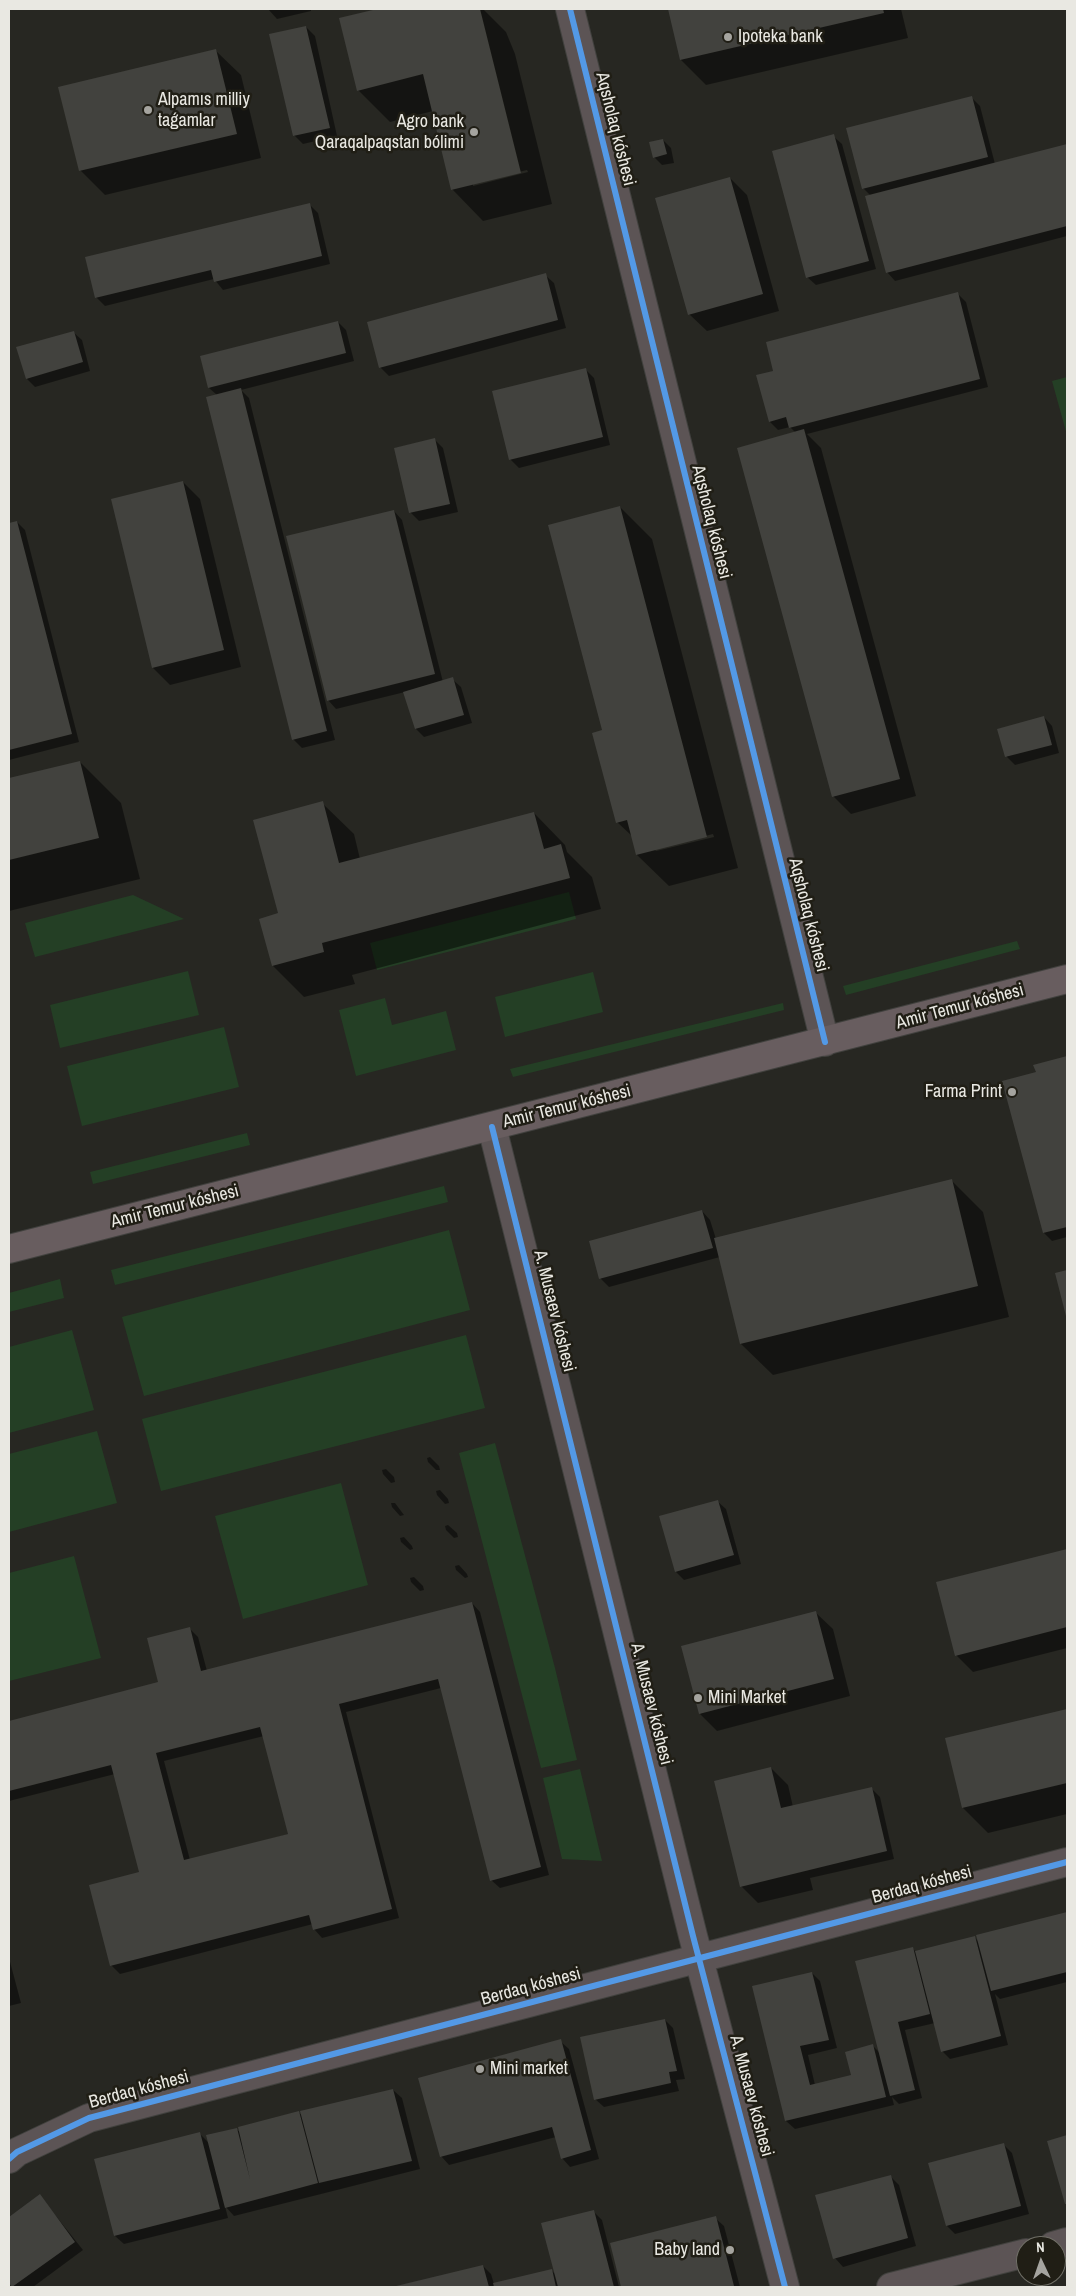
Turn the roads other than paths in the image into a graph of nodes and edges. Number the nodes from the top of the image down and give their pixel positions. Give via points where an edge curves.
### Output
1 (570, 9) edge
2 (1067, 979) edge
3 (825, 1042) junction
4 (492, 1127) junction
5 (9, 1249) edge
6 (1067, 1862) edge
7 (699, 1959) junction
8 (9, 2160) edge
9 (1016, 2256) edge
10 (785, 2287) edge
11 (891, 2287) edge

1 - 3 street, Aqsholaq kóshesi
2 - 3 main road, Amir Temur kóshesi
3 - 4 main road, Amir Temur kóshesi
4 - 5 main road, Amir Temur kóshesi
4 - 7 street, A. Musaev kóshesi
6 - 7 street, Berdaq kóshesi
7 - 8 street, Berdaq kóshesi via 89,2118 17,2152
7 - 10 street, A. Musaev kóshesi
9 - 11 street

